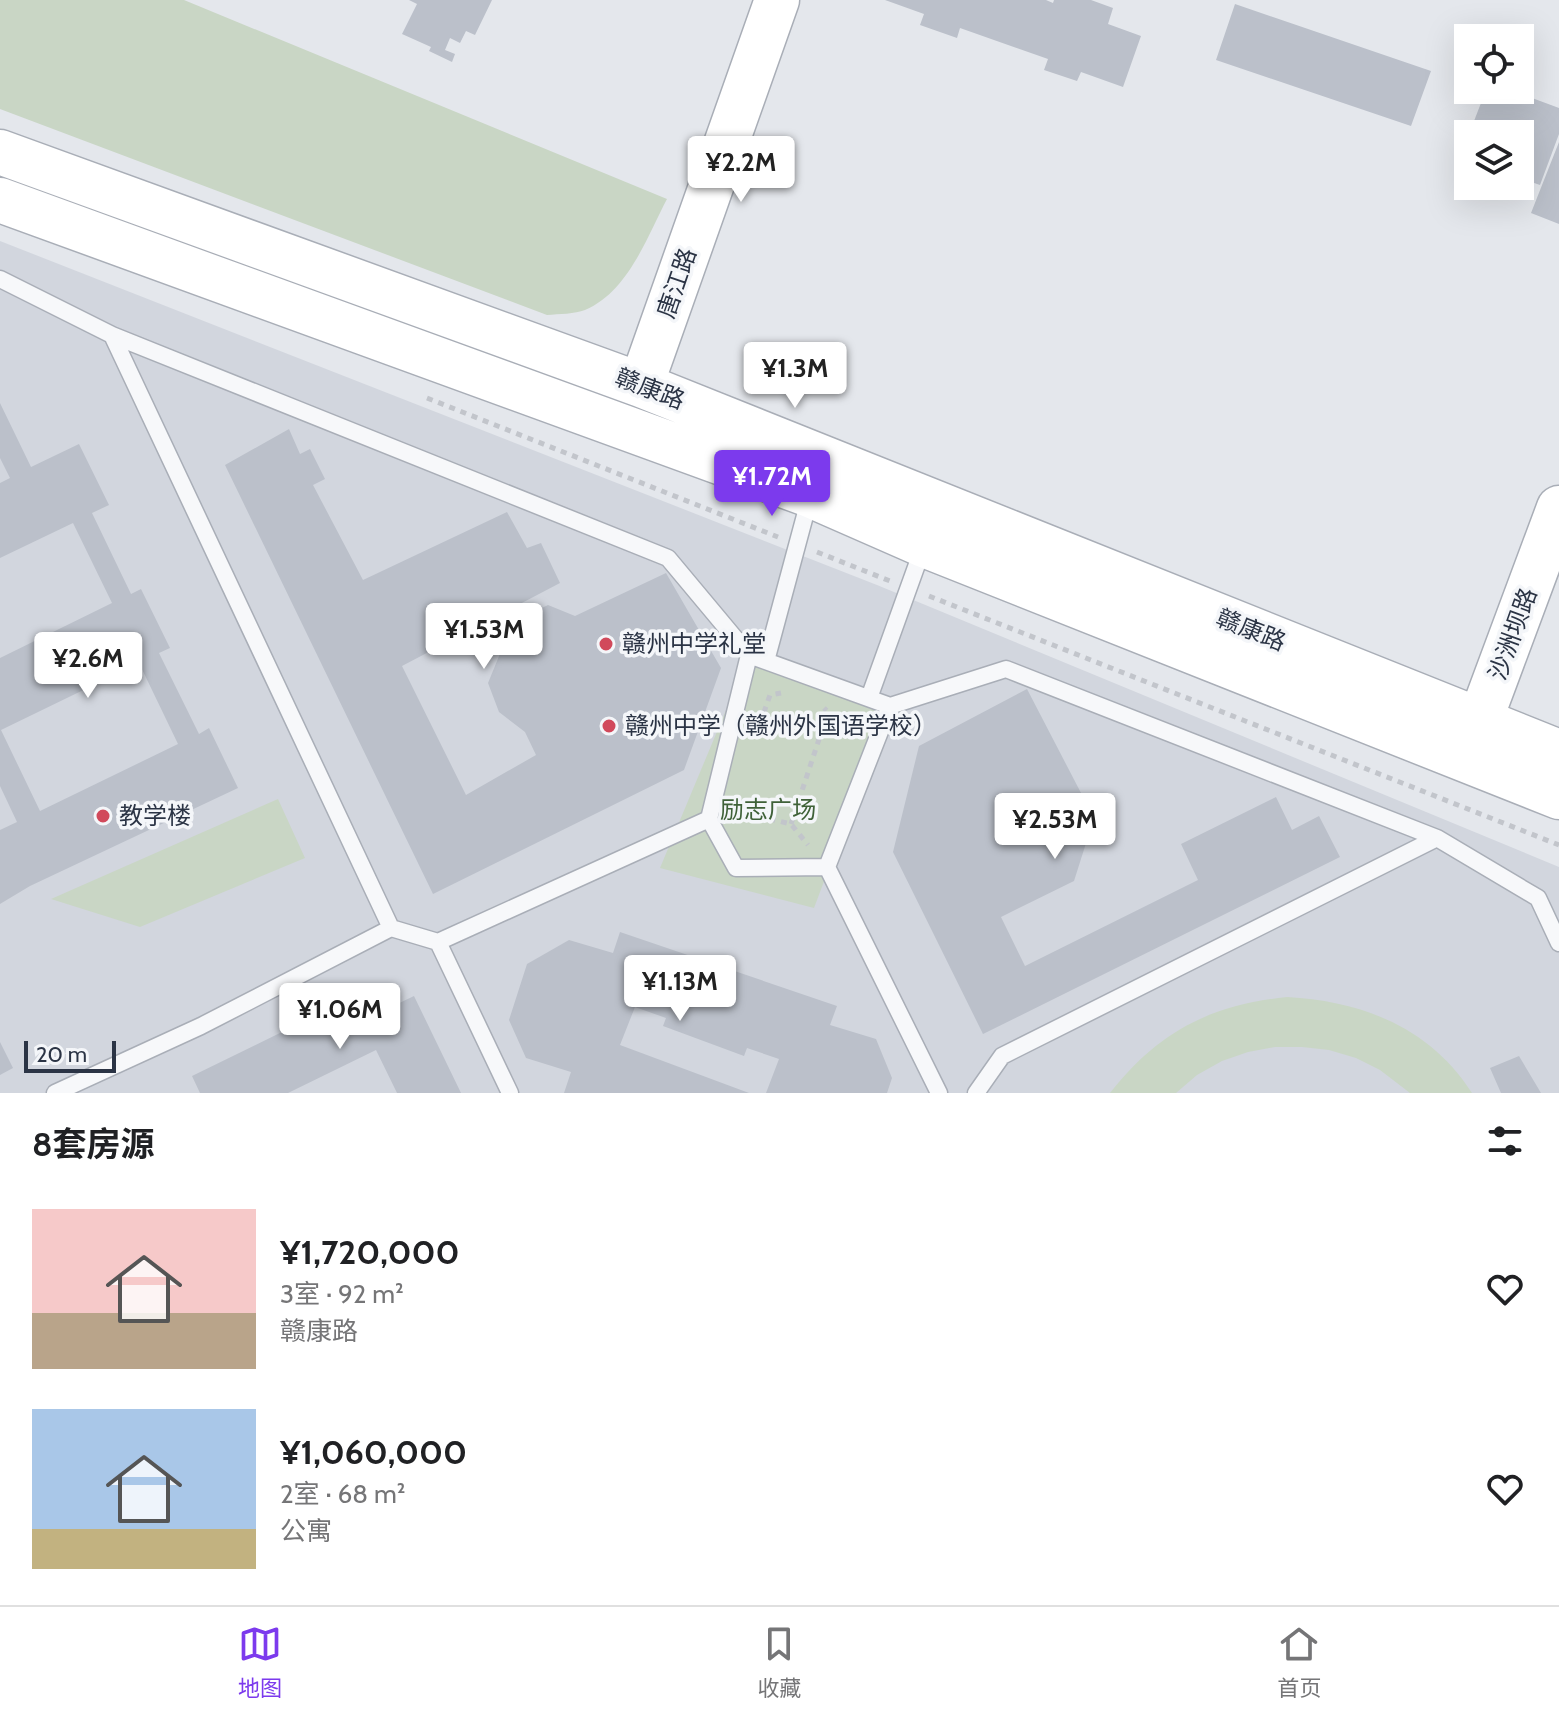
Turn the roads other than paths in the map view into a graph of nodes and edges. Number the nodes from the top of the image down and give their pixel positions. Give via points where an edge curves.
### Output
1 (777, 0) edge
2 (0, 152) edge
3 (0, 200) edge
4 (0, 279) edge
5 (112, 335) junction
6 (641, 385) junction
7 (810, 495) junction
8 (1559, 508) edge
9 (924, 545) junction
10 (749, 655) junction
11 (766, 661) junction
12 (869, 698) junction
13 (890, 706) junction
14 (1472, 741) junction
15 (1559, 752) edge
16 (1559, 797) edge
17 (709, 819) junction
18 (1437, 838) junction
19 (827, 867) junction
20 (391, 928) junction
21 (438, 942) junction
22 (1559, 943) edge
23 (55, 1093) edge
24 (510, 1093) edge
25 (939, 1093) edge
26 (976, 1093) edge

1 - 6 main road, 唐江路
2 - 6 main road, 赣康路
3 - 7 main road, 赣康路
4 - 5 lane
5 - 10 lane via 668,558
5 - 20 lane
6 - 14 main road, 赣康路
7 - 9 main road, 赣康路
7 - 11 lane
8 - 14 main road, 沙洲坝路
9 - 12 lane
9 - 14 main road, 赣康路
10 - 11 lane
10 - 17 lane
11 - 12 lane
12 - 13 lane
13 - 18 lane via 1006,669
13 - 19 lane
14 - 15 main road, 赣康路
14 - 16 main road, 赣康路
17 - 19 lane via 736,868
17 - 21 lane
18 - 22 lane via 1538,898
18 - 26 lane via 1002,1056
19 - 25 lane
20 - 21 lane
20 - 23 lane via 201,1026
21 - 24 lane

